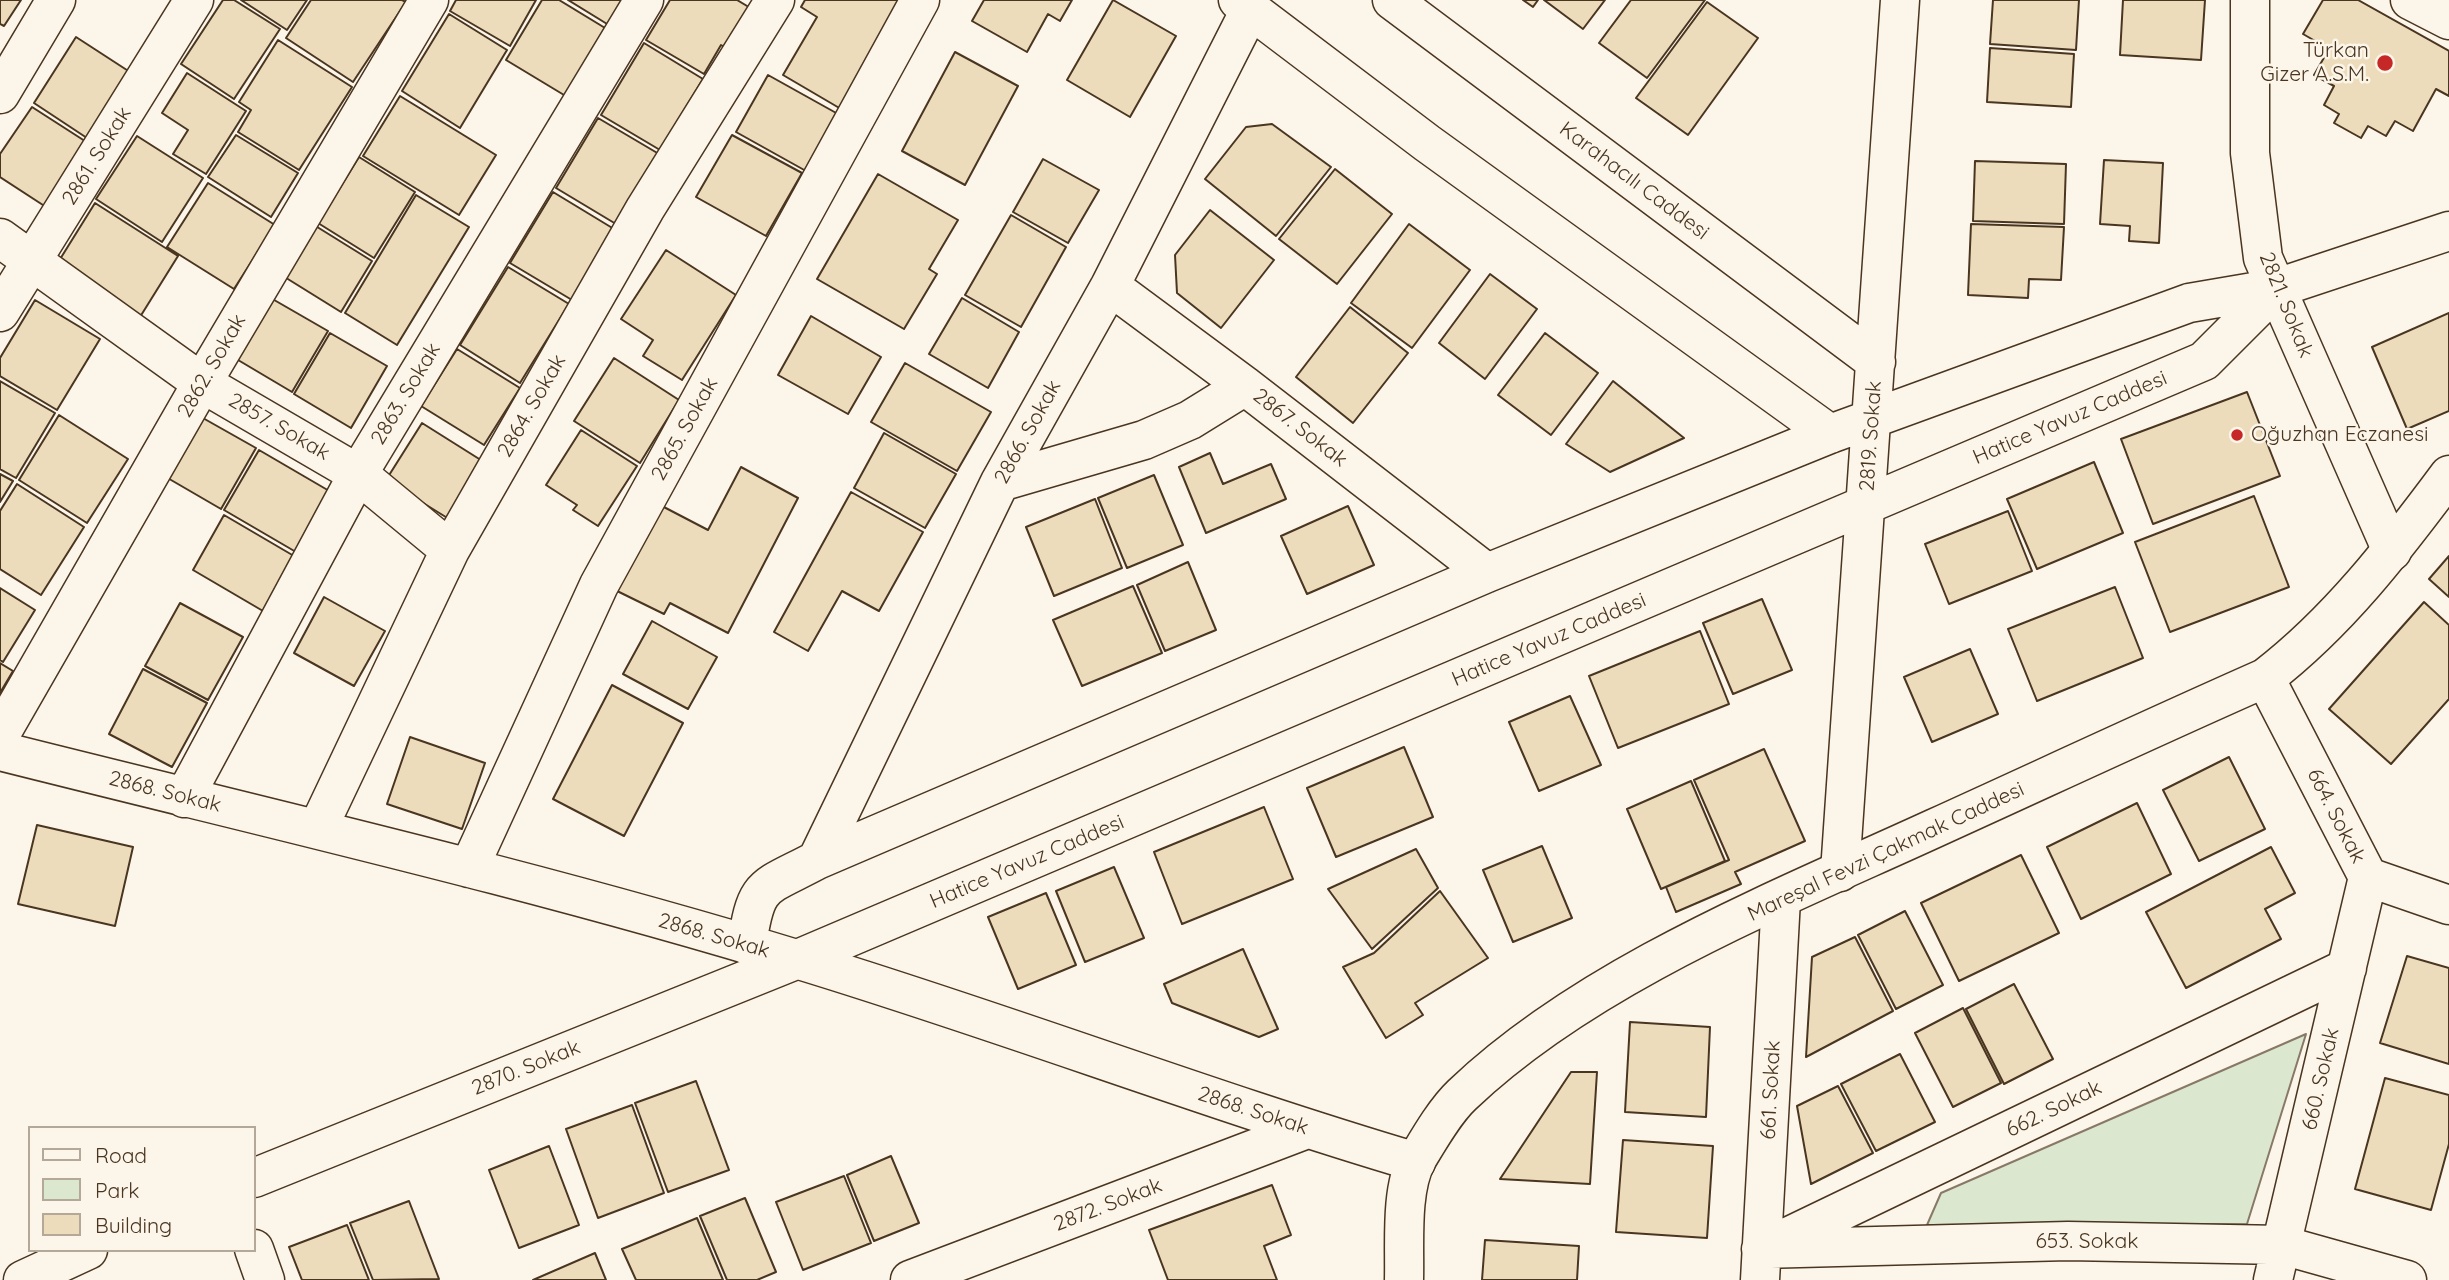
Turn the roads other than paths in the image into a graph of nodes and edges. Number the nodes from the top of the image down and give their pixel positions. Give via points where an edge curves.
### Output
1 (56, 0) edge
2 (194, 0) edge
3 (429, 0) edge
4 (644, 0) edge
5 (775, 0) edge
6 (920, 0) edge
7 (1392, 0) edge
8 (1900, 0) edge
9 (2250, 0) edge
10 (2410, 0) edge
11 (1244, 5) edge
12 (2449, 20) edge
13 (0, 94) edge
14 (2449, 231) edge
15 (0, 238) edge
16 (30, 262) junction
17 (1110, 286) junction
18 (2277, 288) junction
19 (0, 312) edge
20 (1876, 362) junction
21 (202, 383) junction
22 (1245, 386) junction
23 (1872, 418) junction
24 (1830, 434) junction
25 (358, 474) junction
26 (2449, 475) edge
27 (1000, 482) junction
28 (1865, 505) junction
29 (450, 550) junction
30 (2392, 551) junction
31 (1487, 573) junction
32 (2265, 678) junction
33 (0, 734) edge
34 (0, 751) edge
35 (184, 798) junction
36 (318, 828) junction
37 (817, 860) junction
38 (470, 869) junction
39 (1840, 872) junction
40 (2368, 877) junction
41 (1782, 899) junction
42 (2449, 905) edge
43 (747, 945) junction
44 (798, 960) junction
45 (2347, 968) junction
46 (1307, 1129) junction
47 (1416, 1161) junction
48 (256, 1177) edge
49 (84, 1252) edge
50 (255, 1252) edge
51 (2278, 1262) edge
52 (1761, 1265) edge
53 (23, 1280) edge
54 (265, 1280) edge
55 (910, 1280) edge
56 (1404, 1280) edge
57 (2407, 1280) edge

1 - 13 street
2 - 16 street, 2861. Sokak
3 - 21 street, 2862. Sokak
4 - 25 street, 2863. Sokak
5 - 29 street, 2864. Sokak via 645,209
6 - 38 street, 2865. Sokak via 599,585
7 - 20 street, Karahacılı Caddesi
8 - 20 street, 2819. Sokak
9 - 18 street, 2821. Sokak via 2250,153 2263,258
10 - 12 street
11 - 17 street, 2866. Sokak
11 - 24 street
14 - 18 street
15 - 16 street, 2857. Sokak
16 - 19 street, 2861. Sokak
16 - 21 street, 2857. Sokak
17 - 22 street, 2867. Sokak
17 - 27 street, 2866. Sokak
18 - 23 street via 2189,303
18 - 28 street, Hatice Yavuz Caddesi via 2204,361
18 - 30 street, 2821. Sokak
20 - 23 street, 2819. Sokak
21 - 25 street, 2857. Sokak
21 - 33 street, 2862. Sokak
22 - 27 street via 1190,420 1144,440
22 - 31 street, 2867. Sokak
23 - 24 street
23 - 28 street, 2819. Sokak
24 - 31 street
25 - 29 street, 2857. Sokak
25 - 35 street, 2863. Sokak
26 - 30 street, Mareşal Fevzi Çakmak Caddesi
27 - 37 street, 2866. Sokak
28 - 39 street, 2819. Sokak
28 - 44 street, Hatice Yavuz Caddesi
29 - 36 street, 2864. Sokak
30 - 32 street, Mareşal Fevzi Çakmak Caddesi via 2304,648
31 - 37 street
32 - 39 street, Mareşal Fevzi Çakmak Caddesi
32 - 40 street, 664. Sokak
34 - 35 street, 2868. Sokak
35 - 36 street, 2868. Sokak
36 - 38 street, 2868. Sokak
37 - 43 street via 763,889 753,905
38 - 43 street, 2868. Sokak
39 - 41 street, Mareşal Fevzi Çakmak Caddesi
40 - 42 street, 664. Sokak
40 - 45 street, 660. Sokak
41 - 47 street, Mareşal Fevzi Çakmak Caddesi via 1615,983 1514,1052 1460,1097
41 - 52 street, 661. Sokak
43 - 44 street, 2868. Sokak
44 - 46 street, 2868. Sokak
44 - 48 street, 2870. Sokak
45 - 51 street, 660. Sokak
45 - 52 street, 662. Sokak
46 - 47 street, 2868. Sokak
46 - 55 street, 2872. Sokak
47 - 56 street, Mareşal Fevzi Çakmak Caddesi via 1405,1205
49 - 53 street
50 - 54 street
51 - 52 street, 653. Sokak via 2068,1241
51 - 57 street, 653. Sokak

